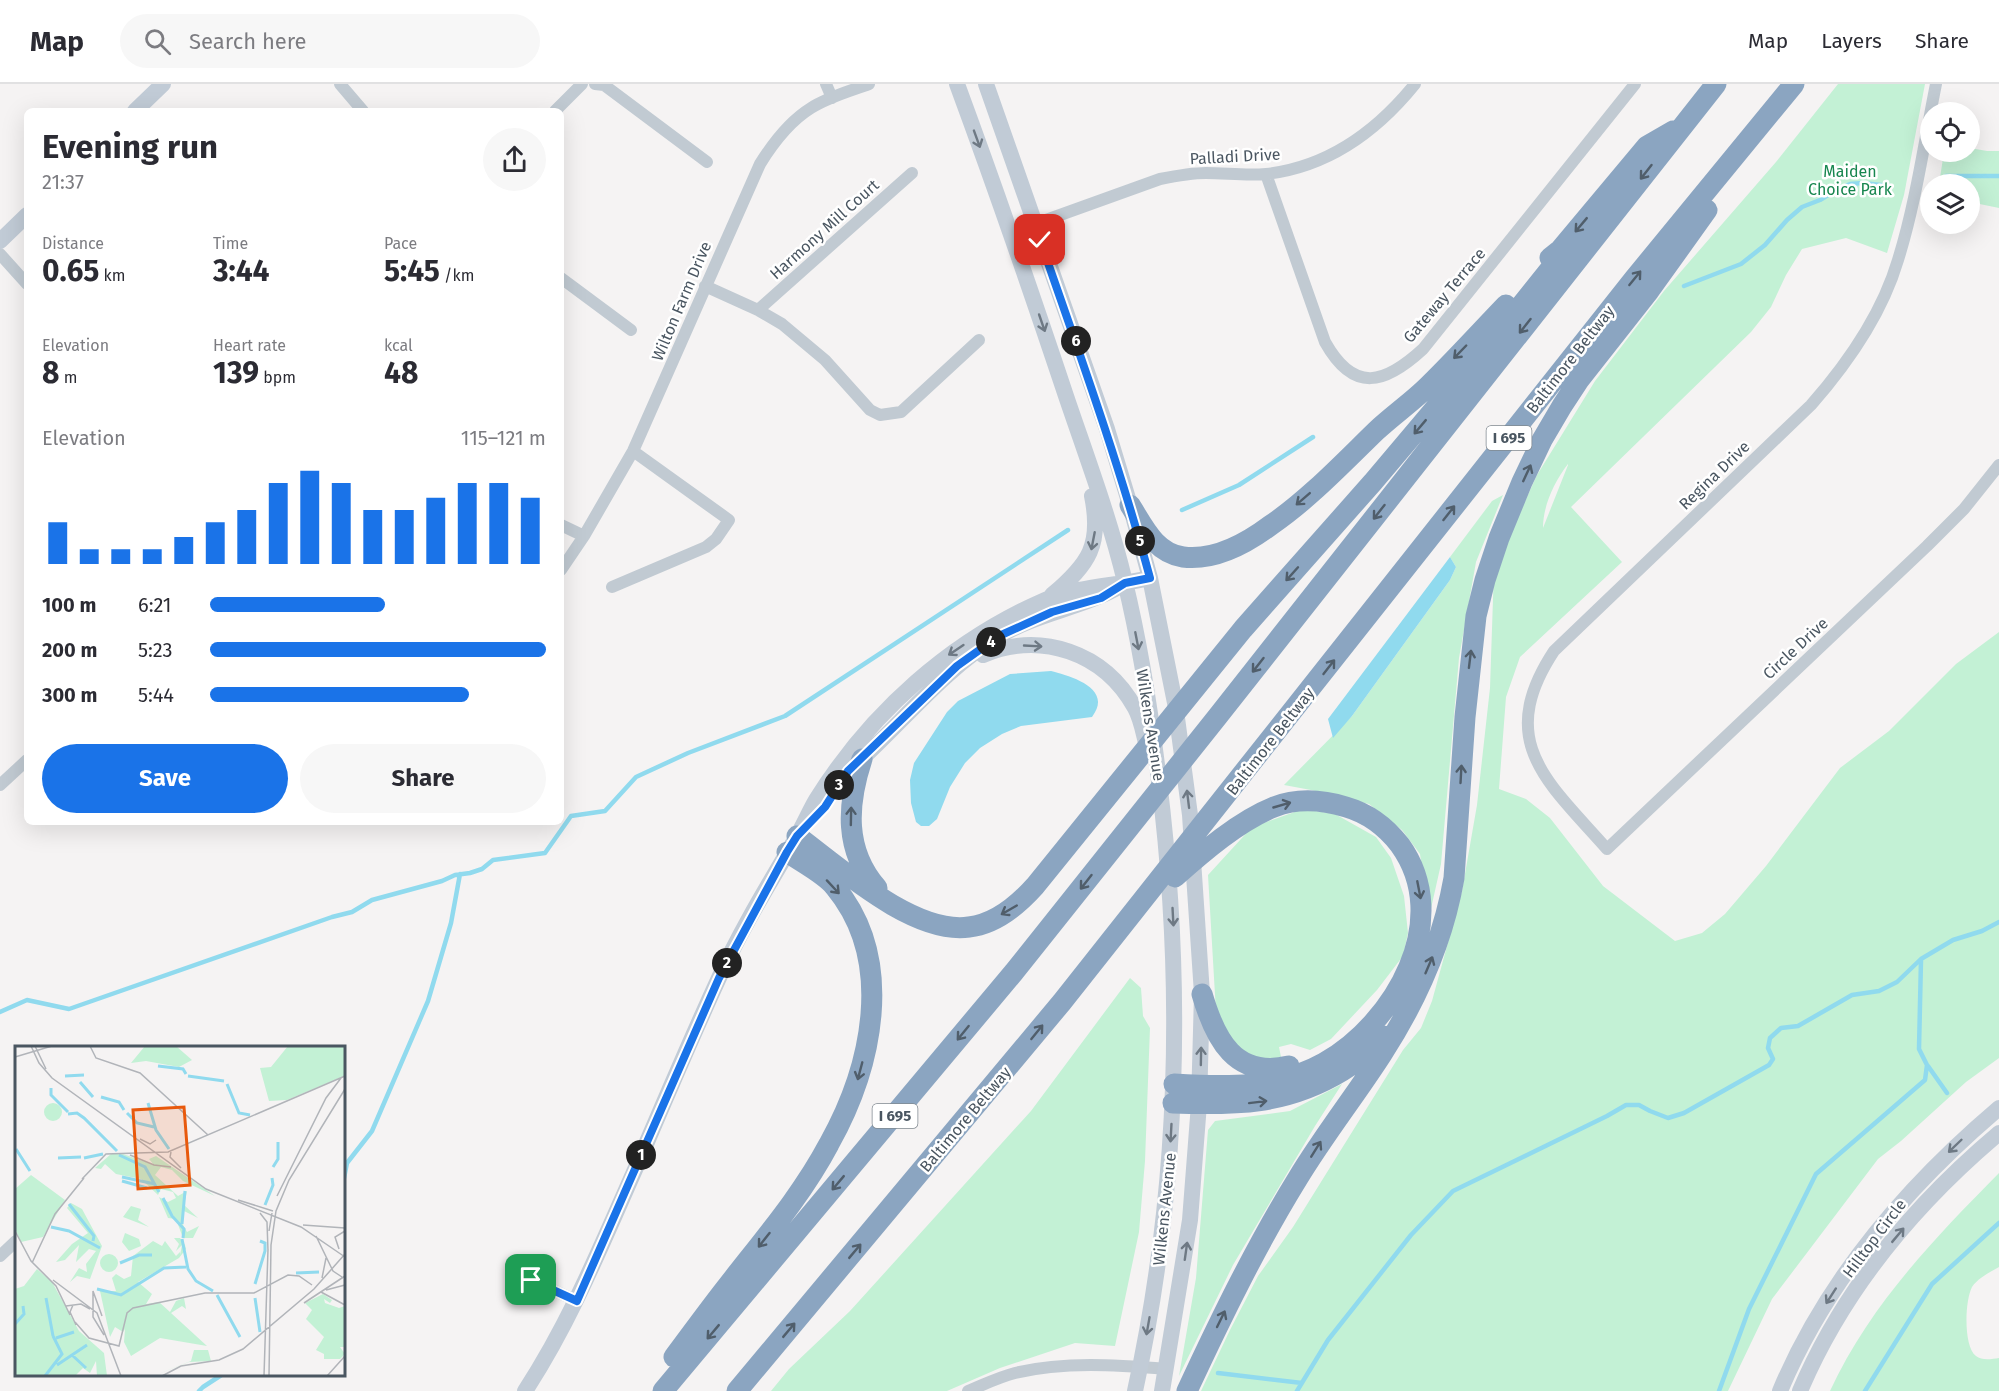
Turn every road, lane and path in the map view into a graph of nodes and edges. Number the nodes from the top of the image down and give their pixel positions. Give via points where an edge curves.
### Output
1 (163, 84) edge
2 (340, 84) edge
3 (582, 84) edge
4 (595, 84) edge
5 (826, 84) edge
6 (869, 84) edge
7 (957, 84) edge
8 (986, 84) edge
9 (1415, 84) edge
10 (1635, 84) edge
11 (1716, 84) edge
12 (1795, 84) edge
13 (1936, 84) edge
14 (832, 98) junction
15 (138, 108) edge
16 (360, 108) edge
17 (558, 108) edge
18 (1682, 126) junction
19 (706, 162) dead end
20 (912, 173) dead end
21 (1266, 174) junction
22 (24, 218) edge
23 (1035, 224) junction
24 (0, 241) edge
25 (1560, 250) junction
26 (0, 254) edge
27 (564, 280) edge
28 (24, 281) edge
29 (705, 286) junction
30 (758, 310) junction
31 (631, 330) dead end
32 (979, 340) dead end
33 (1082, 442) junction
34 (633, 451) junction
35 (1999, 465) edge
36 (1131, 505) junction
37 (564, 526) edge
38 (584, 536) junction
39 (564, 566) edge
40 (1150, 578) junction
41 (1125, 583) junction
42 (612, 587) dead end
43 (1047, 599) junction
44 (957, 666) junction
45 (862, 759) junction
46 (24, 763) edge
47 (0, 785) edge
48 (1165, 828) junction
49 (792, 844) junction
50 (1607, 849) joint
51 (891, 905) junction
52 (1132, 915) junction
53 (1408, 989) junction
54 (1202, 994) junction
55 (1173, 1094) junction
56 (1200, 1095) junction
57 (1999, 1108) edge
58 (1999, 1133) edge
59 (15, 1241) edge
60 (0, 1256) edge
61 (531, 1280) dead end
62 (577, 1301) junction
63 (1141, 1367) junction
64 (1167, 1369) junction
65 (525, 1391) edge
66 (649, 1391) edge
67 (663, 1391) edge
68 (737, 1391) edge
69 (968, 1391) edge
70 (1135, 1391) edge
71 (1162, 1391) edge
72 (1187, 1391) edge
73 (1780, 1391) edge
74 (1800, 1391) edge

1 - 15 main road
2 - 16 street
3 - 17 street
4 - 19 street via 604,85
5 - 14 street
6 - 14 street, Wilton Farm Drive
7 -> 33 main road, Wilkens Avenue
8 - 23 main road, Wilkens Avenue
9 - 21 street, Palladi Drive via 1382,121 1343,149 1293,169
10 - 21 street, Gateway Terrace via 1423,350 1404,367 1380,378 1367,379 1333,357
11 - 18 highway, I 695
52 -> 12 highway, Baltimore Beltway / I 695 via 1634,279
53 -> 12 highway via 1440,936 1449,905 1476,616 1485,580 1518,492 1542,440 1579,380 1650,291
13 - 50 street, Regina Drive via 1898,262 1864,333 1839,372 1811,405 1554,651 1539,673 1528,715 1534,757 1545,779
14 - 29 street, Wilton Farm Drive via 811,108 771,147 750,184
18 -> 25 highway via 1647,146
18 -> 67 highway, I 695 via 1218,717 933,1071
20 - 30 street, Harmony Mill Court
21 - 23 street, Palladi Drive via 1171,177
22 - 24 main road
23 - 36 main road, Wilkens Avenue
25 -> 36 highway via 1424,390 1271,525 1211,556 1183,557 1157,545
25 -> 51 highway via 1555,263 1503,328 1210,668 1018,905 970,927 940,926 918,920
26 - 28 street
27 - 31 street
29 - 30 street
29 - 34 street, Wilton Farm Drive
30 - 32 street via 806,342 870,410 880,415 901,412
33 - 41 main road, Wilkens Avenue via 1107,513
33 -> 43 main road via 1096,512 1091,552 1072,578
34 - 38 street, Wilton Farm Drive
34 - 42 street via 729,520 706,547
35 - 50 street, Circle Drive via 1928,546
36 - 40 main road, Wilkens Avenue
37 - 38 street
38 - 39 street, Wilton Farm Drive
40 - 41 main road
54 -> 40 main road, Wilkens Avenue via 1190,815 1175,703
41 - 43 main road via 1100,584
41 - 44 main road via 1101,598 1052,612 999,636
41 -> 48 main road, Wilkens Avenue via 1150,708
43 -> 49 main road via 954,651 911,686 847,757 816,800
44 - 45 main road
44 -> 48 main road via 1001,648 1034,645 1074,652 1111,676 1124,690 1141,722
45 - 49 main road via 848,771 825,807
51 -> 45 highway via 869,879 851,831 853,787
46 - 47 street
48 -> 55 main road, Wilkens Avenue via 1173,912
49 - 51 highway
49 - 62 main road via 719,978
49 -> 66 highway via 834,885 866,947 872,1014 858,1080 829,1145 789,1208
52 -> 53 highway via 1208,848 1275,806 1296,801 1336,804 1377,822 1394,838 1417,876 1422,919
68 -> 52 highway, Baltimore Beltway / I 695
53 - 54 highway via 1338,1041 1293,1065 1266,1069 1243,1062 1226,1048 1209,1018
53 - 56 highway via 1380,1041 1331,1078 1273,1100 1240,1104
72 -> 53 highway via 1265,1234 1324,1137 1383,1053
56 -> 54 main road, Wilkens Avenue
55 - 56 highway
55 -> 63 main road, Wilkens Avenue via 1155,1288
64 -> 56 main road, Wilkens Avenue via 1190,1220
57 -> 73 main road, Hilltop Circle via 1906,1195 1861,1250 1821,1312
74 -> 58 main road, Hilltop Circle via 1836,1322 1878,1258 1920,1208
59 - 60 street
61 - 62 street
62 - 65 main road
63 - 64 street
63 - 69 street via 1059,1366 1013,1374
63 - 70 main road, Wilkens Avenue
64 - 71 main road, Wilkens Avenue

